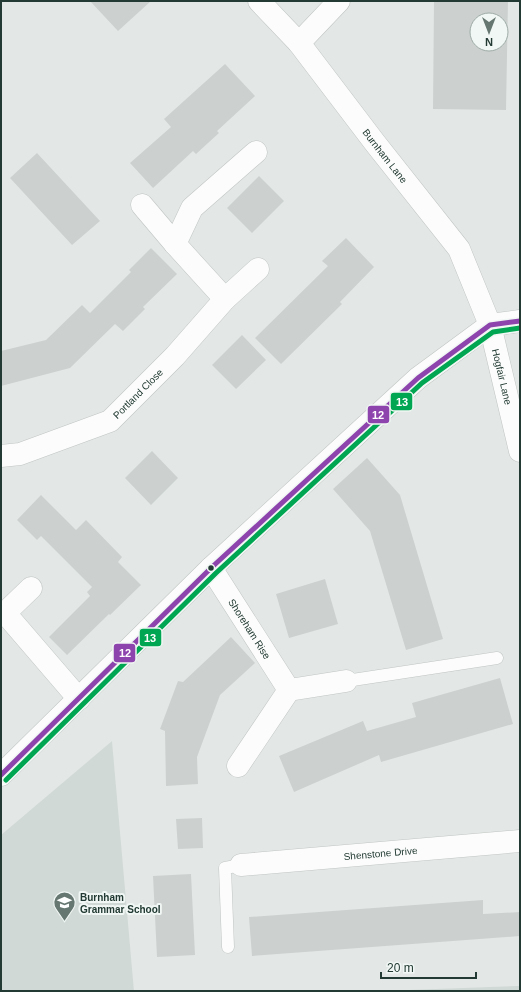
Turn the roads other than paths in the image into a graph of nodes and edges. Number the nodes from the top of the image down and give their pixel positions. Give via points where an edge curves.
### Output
1 (259, 1) edge
2 (339, 1) edge
3 (298, 43) junction
4 (256, 152) dead end
5 (142, 205) dead end
6 (175, 244) junction
7 (258, 269) dead end
8 (225, 298) junction
9 (520, 321) edge
10 (490, 325) junction
11 (520, 451) edge
12 (1, 456) edge
13 (212, 568) junction
14 (31, 588) dead end
15 (3, 612) edge
16 (497, 658) dead end
17 (346, 681) joint
18 (289, 690) junction
19 (79, 699) junction
20 (238, 766) dead end
21 (1, 776) edge
22 (520, 841) edge
23 (241, 865) joint
24 (228, 948) dead end

1 - 3 street, Burnham Lane
2 - 3 street
3 - 10 street, Burnham Lane via 459,249
4 - 6 street via 192,208
5 - 6 street
6 - 8 street
7 - 8 street, Portland Close
8 - 12 street, Portland Close via 175,356 110,421 20,454
9 - 10 street
10 - 11 street, Hogfair Lane
10 - 13 street via 418,378
13 - 18 street, Shoreham Rise
13 - 19 street
14 - 15 street
15 - 19 street
16 - 17 lane
17 - 18 street
18 - 20 street
19 - 21 street
22 - 23 street, Shenstone Drive
23 - 24 lane via 225,868

